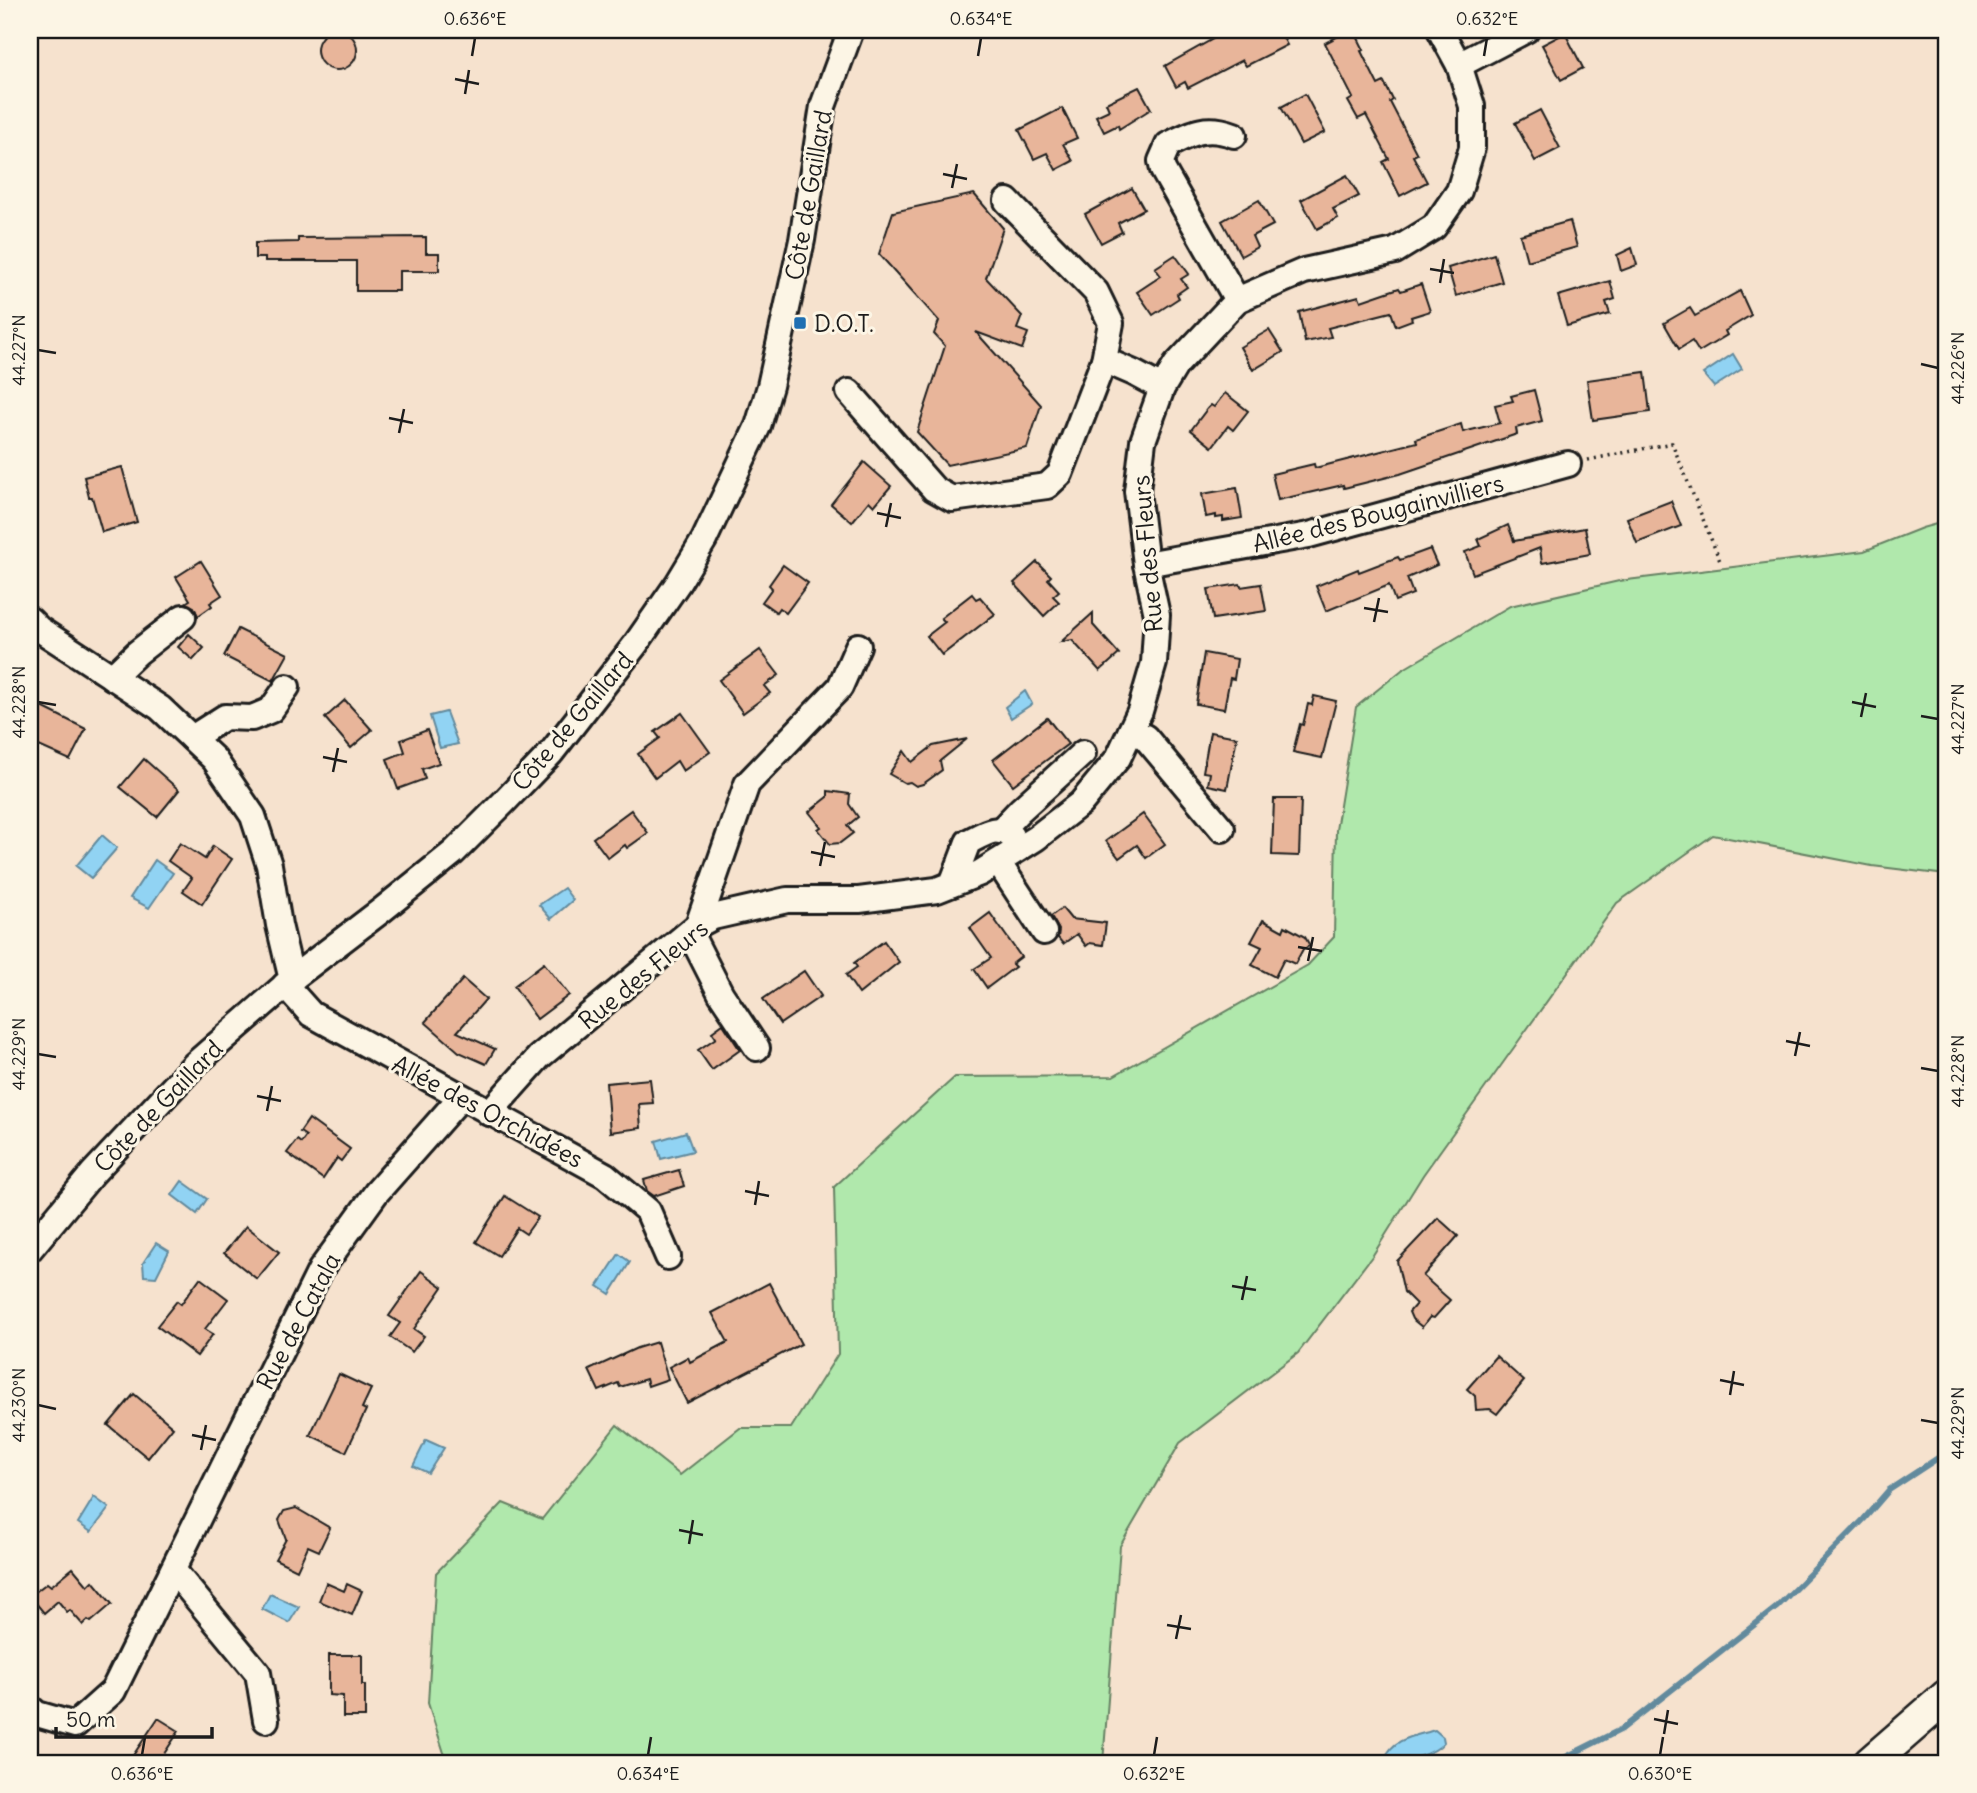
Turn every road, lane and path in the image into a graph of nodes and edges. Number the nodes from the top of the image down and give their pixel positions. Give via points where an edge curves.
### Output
1 (851, 30) edge
2 (1440, 30) edge
3 (1526, 30) edge
4 (1459, 65) junction
5 (1234, 135) dead end
6 (1007, 201) dead end
7 (1237, 300) junction
8 (1104, 360) junction
9 (1162, 388) junction
10 (849, 392) dead end
11 (1568, 464) joint
12 (1720, 561) dead end
13 (1146, 564) junction
14 (183, 617) dead end
15 (35, 624) edge
16 (858, 646) dead end
17 (112, 677) junction
18 (287, 687) dead end
19 (1130, 731) junction
20 (192, 738) junction
21 (1083, 753) dead end
22 (1222, 829) dead end
23 (1000, 831) junction
24 (1022, 847) junction
25 (998, 862) junction
26 (953, 884) junction
27 (694, 929) junction
28 (1044, 932) dead end
29 (288, 983) junction
30 (757, 1048) dead end
31 (461, 1097) junction
32 (489, 1113) junction
33 (30, 1249) edge
34 (668, 1257) dead end
35 (173, 1570) junction
36 (1947, 1696) edge
37 (30, 1708) edge
38 (266, 1720) dead end
39 (1870, 1763) edge

1 - 29 street, Côte de Gaillard via 822,106 802,240 770,386 758,426 704,540 635,645 523,782 454,852
2 - 4 street, Rue des Fleurs
3 - 4 street
4 - 7 street, Rue des Fleurs via 1472,106 1472,148 1459,191 1434,227 1395,251 1304,271
5 - 7 street via 1216,129 1196,132 1168,145 1161,161
6 - 8 street via 1096,292 1111,323
7 - 9 street, Rue des Fleurs via 1176,365
8 - 9 street
8 - 10 street via 1060,474 1047,486 977,496 951,499 934,489
9 - 13 street, Rue des Fleurs via 1143,441 1137,491
11 - 12 path via 1671,443
11 - 13 street, Allée des Bougainvilliers via 1309,536
13 - 19 street, Rue des Fleurs via 1157,615 1154,663
14 - 17 street
15 - 17 street
16 - 27 street via 840,687 747,784
17 - 20 street via 160,708
18 - 20 street via 271,710 252,718 225,717
19 - 22 street via 1145,737
19 - 24 street, Rue des Fleurs via 1118,758 1081,803
20 - 29 street via 214,759 253,816 269,864
21 - 23 street
23 - 24 street via 1008,832
23 - 26 street via 993,829 968,842
24 - 25 street, Rue des Fleurs
25 - 26 street, Rue des Fleurs
25 - 28 street
26 - 27 street, Rue des Fleurs via 859,900 788,900 713,917
27 - 30 street via 721,994
27 - 32 street, Rue des Fleurs via 539,1057
29 - 31 street, Allée des Orchidées via 311,1014
29 - 33 street, Côte de Gaillard via 195,1064 93,1173
31 - 32 street, Allée des Orchidées
31 - 35 street, Rue de Catala via 376,1193 321,1269
32 - 34 street, Allée des Orchidées via 605,1175 648,1211
35 - 37 street, Rue de Catala via 113,1691 71,1735
35 - 38 street via 258,1673
36 - 39 main road

